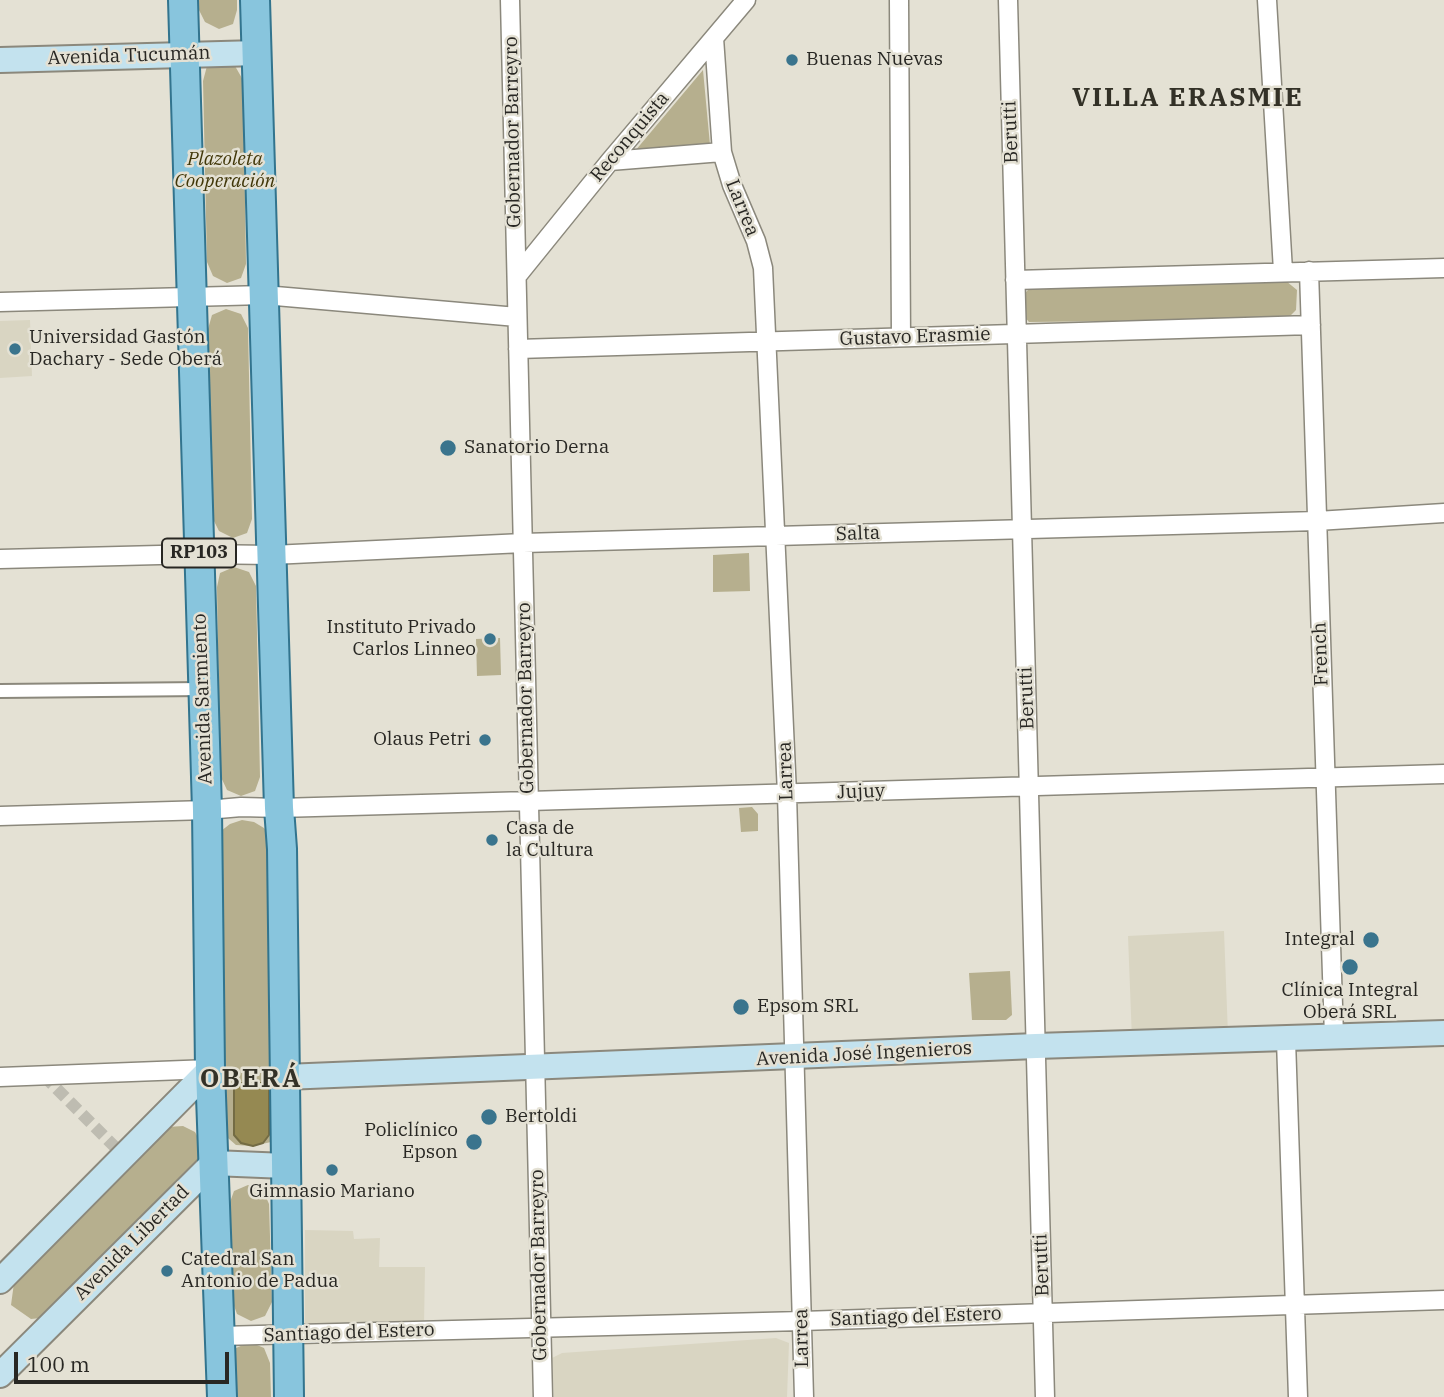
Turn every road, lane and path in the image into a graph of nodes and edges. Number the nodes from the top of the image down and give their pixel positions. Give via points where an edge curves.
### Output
1 (183, 0) edge
2 (256, 0) edge
3 (510, 0) edge
4 (746, 0) edge
5 (900, 0) edge
6 (1008, 0) edge
7 (1267, 0) edge
8 (713, 38) junction
9 (258, 53) junction
10 (185, 55) junction
11 (0, 60) edge
12 (722, 152) junction
13 (610, 161) junction
14 (1444, 268) edge
15 (1283, 271) junction
16 (1309, 271) junction
17 (517, 276) junction
18 (1015, 280) junction
19 (264, 295) junction
20 (192, 296) junction
21 (0, 302) edge
22 (517, 317) junction
23 (1311, 325) junction
24 (1017, 333) junction
25 (901, 337) junction
26 (766, 342) junction
27 (518, 349) junction
28 (1444, 513) edge
29 (1317, 521) junction
30 (1022, 529) junction
31 (775, 536) junction
32 (523, 543) junction
33 (199, 554) junction
34 (272, 555) junction
35 (0, 559) edge
36 (203, 689) junction
37 (0, 691) edge
38 (1444, 774) edge
39 (1325, 778) junction
40 (1029, 788) junction
41 (787, 794) junction
42 (529, 802) junction
43 (279, 808) junction
44 (207, 810) junction
45 (0, 816) edge
46 (1444, 1034) edge
47 (1334, 1036) junction
48 (1286, 1040) junction
49 (1036, 1046) junction
50 (794, 1058) junction
51 (535, 1066) junction
52 (209, 1069) junction
53 (0, 1077) edge
54 (285, 1077) junction
55 (213, 1163) junction
56 (286, 1166) junction
57 (0, 1281) edge
58 (1444, 1300) edge
59 (1295, 1305) junction
60 (1043, 1314) junction
61 (802, 1321) junction
62 (541, 1327) junction
63 (287, 1335) junction
64 (220, 1336) junction
65 (0, 1375) edge
66 (222, 1397) edge
67 (289, 1397) edge
68 (542, 1397) edge
69 (804, 1397) edge
70 (1045, 1397) edge
71 (1298, 1397) edge

1 - 10 main road, Avenida Sarmiento / RP103
2 - 9 main road
3 - 17 street, Gobernador Barreyro
4 - 8 street, Reconquista
5 - 25 street
6 - 18 street, Berutti
7 - 15 street
8 - 12 street, Larrea
8 - 13 street, Reconquista
9 - 10 main road, Avenida Tucumán
9 - 19 main road
10 - 11 main road, Avenida Tucumán
10 - 20 main road, Avenida Sarmiento / RP103
12 - 13 street
12 - 26 street, Larrea via 763,268
13 - 17 street, Reconquista
14 - 16 street
15 - 16 street
15 - 18 street
16 - 23 street, French
17 - 22 street, Gobernador Barreyro
18 - 24 street, Berutti
19 - 20 street
19 - 22 street
19 - 34 main road
20 - 21 street
20 - 33 main road, Avenida Sarmiento / RP103
22 - 27 street, Gobernador Barreyro
23 - 24 street, Gustavo Erasmie
23 - 29 street, French
24 - 25 street, Gustavo Erasmie
24 - 30 street, Berutti
25 - 26 street, Gustavo Erasmie
26 - 27 street, Gustavo Erasmie
26 - 31 street, Larrea
27 - 32 street, Gobernador Barreyro
28 - 29 street, Salta
29 - 30 street, Salta
29 - 39 street, French
30 - 31 street, Salta
30 - 40 street, Berutti
31 - 32 street, Salta
31 - 41 street, Larrea
32 - 34 street, Salta
32 - 42 street, Gobernador Barreyro
33 - 34 street, Salta
33 - 35 street, Salta
33 - 36 main road, Avenida Sarmiento / RP103
34 - 43 main road
36 - 37 street
36 - 44 main road, Avenida Sarmiento / RP103
38 - 39 street, Jujuy
39 - 40 street, Jujuy
39 - 47 street, French
40 - 41 street, Jujuy
40 - 49 street, Berutti
41 - 42 street, Jujuy
41 - 50 street, Larrea
42 - 43 street, Jujuy
42 - 51 street, Gobernador Barreyro
43 - 44 street, Jujuy
43 - 54 main road
44 - 45 street, Jujuy
44 - 52 main road, Avenida Sarmiento / RP103
46 - 47 main road, Avenida José Ingenieros
47 - 48 main road, Avenida José Ingenieros
48 - 49 main road, Avenida José Ingenieros
48 - 59 street
49 - 50 main road, Avenida José Ingenieros
49 - 60 street, Berutti
50 - 51 main road, Avenida José Ingenieros
50 - 61 street, Larrea
51 - 54 main road, Avenida José Ingenieros
51 - 62 street, Gobernador Barreyro
52 - 53 street
52 - 55 main road, Avenida Sarmiento / RP103
52 - 57 main road via 120,1152
54 - 56 main road
55 - 56 main road
55 - 64 main road, Avenida Sarmiento / RP103
55 - 65 main road, Avenida Libertad
56 - 63 main road
58 - 59 street, Santiago del Estero
59 - 60 street, Santiago del Estero
59 - 71 street
60 - 61 street, Santiago del Estero
60 - 70 street, Berutti
61 - 62 street, Santiago del Estero
61 - 69 street, Larrea
62 - 63 street, Santiago del Estero
62 - 68 street, Gobernador Barreyro
63 - 64 street, Santiago del Estero
63 - 67 main road
64 - 66 main road, Avenida Sarmiento / RP103

